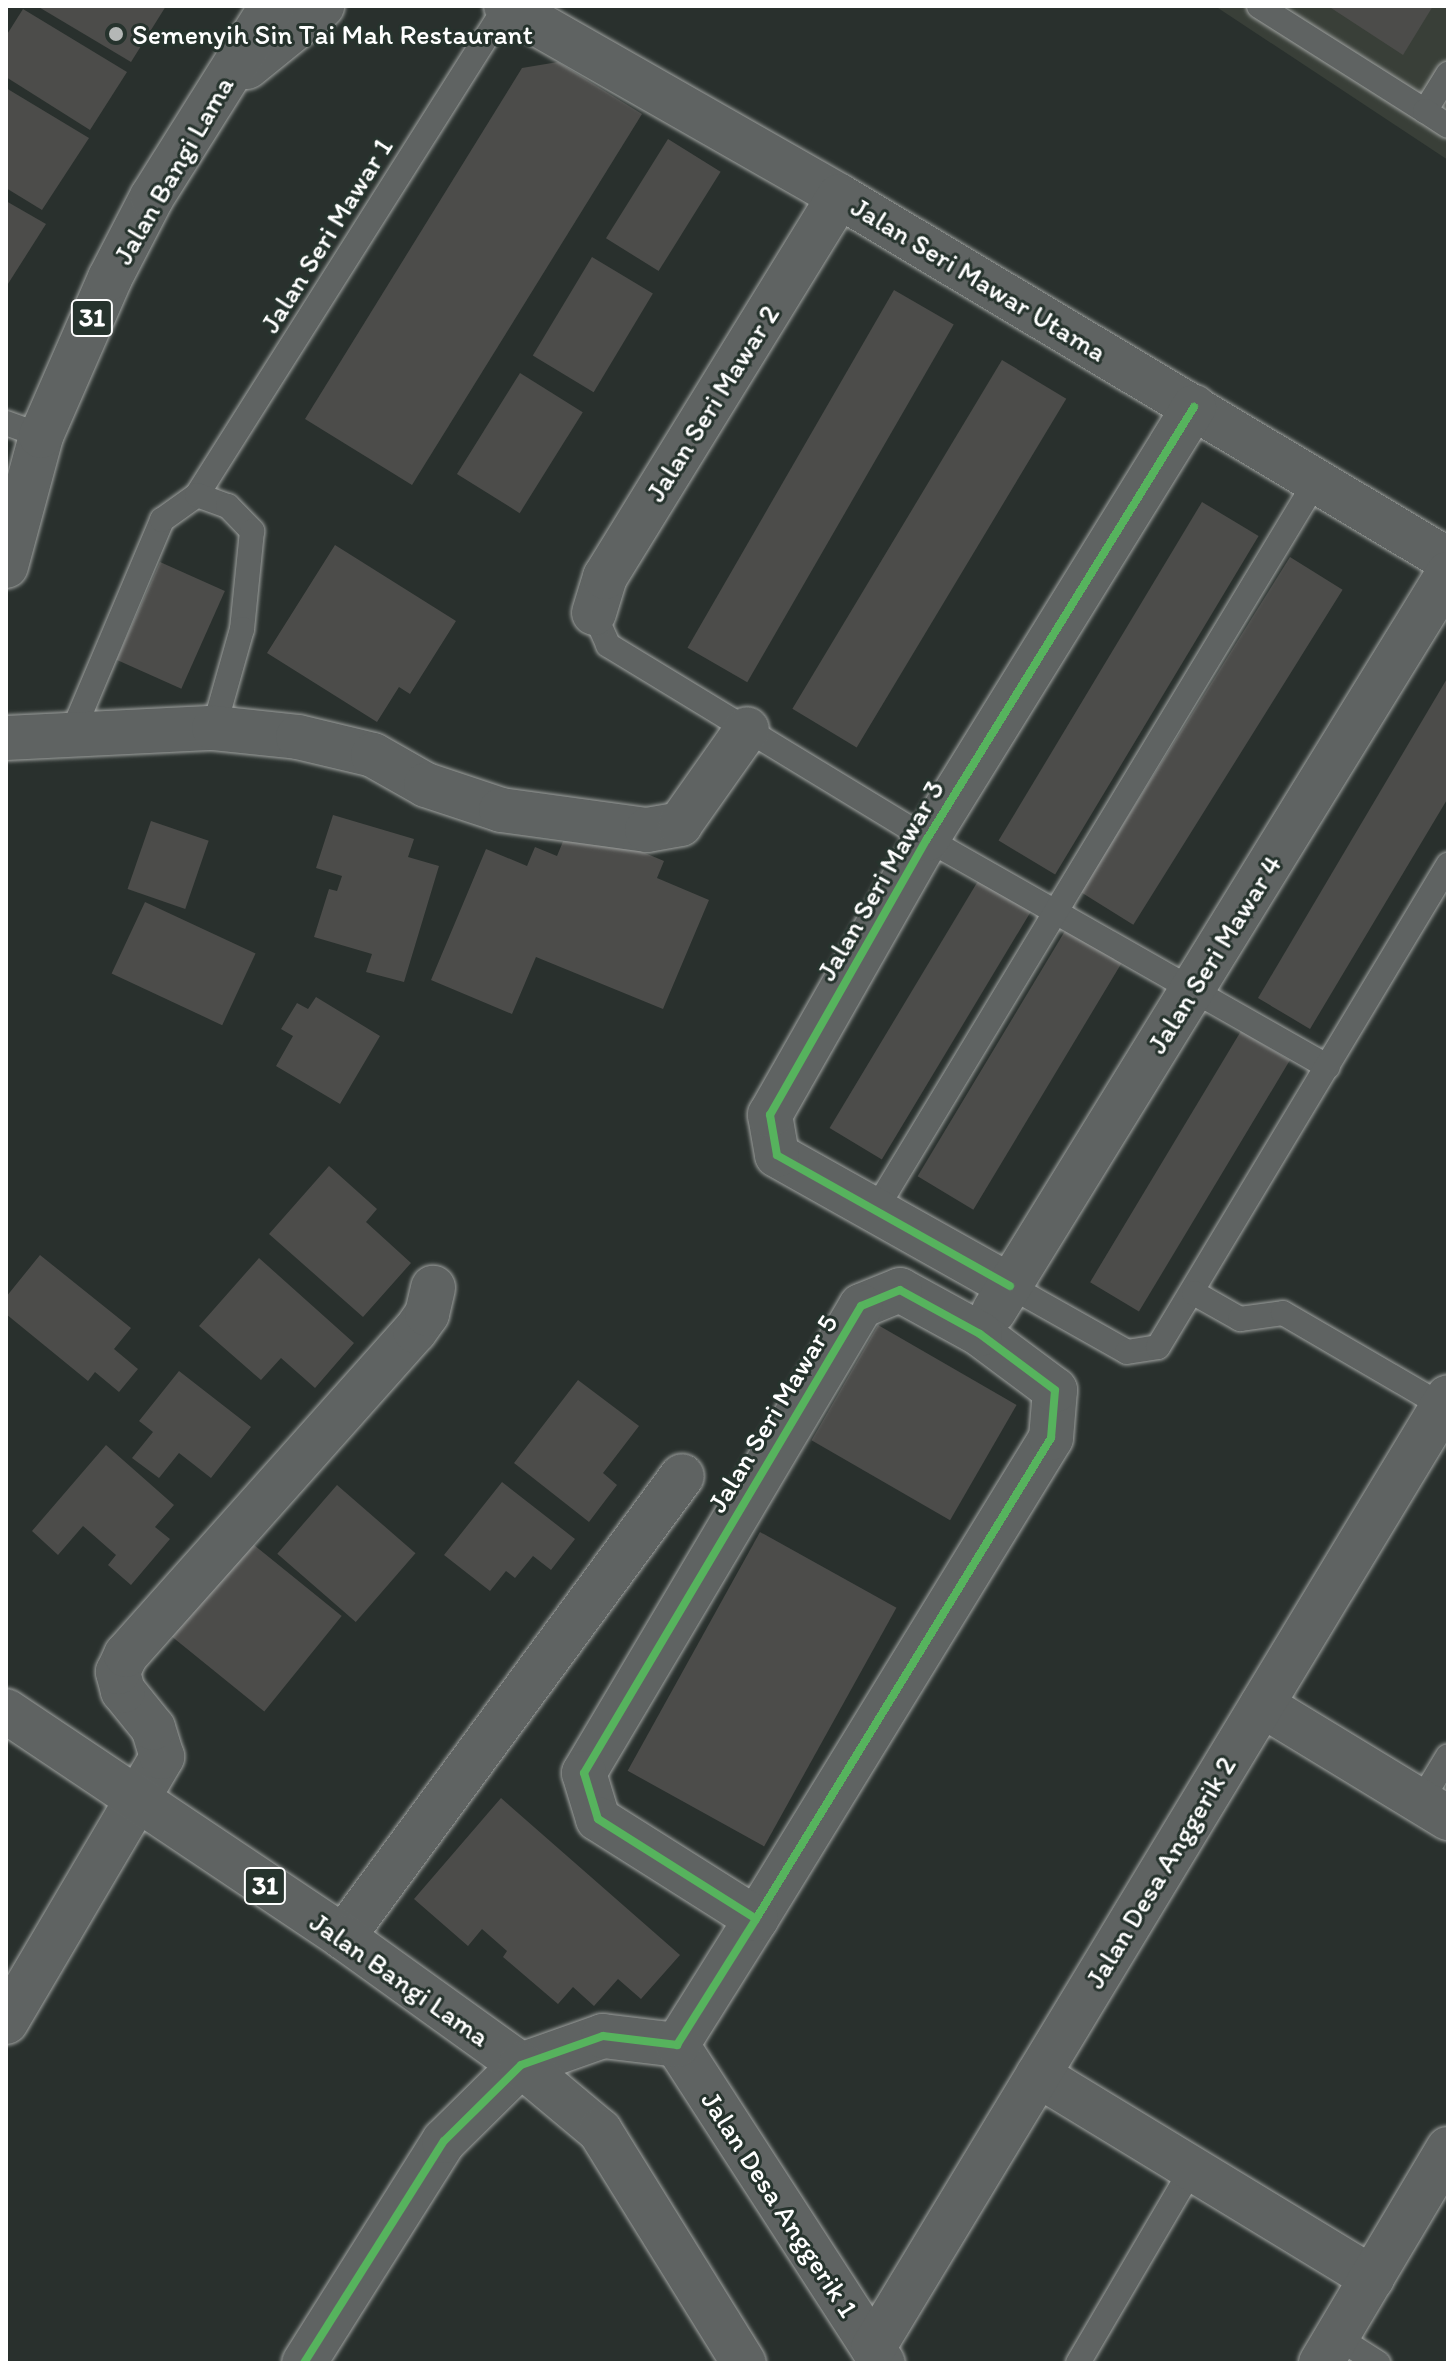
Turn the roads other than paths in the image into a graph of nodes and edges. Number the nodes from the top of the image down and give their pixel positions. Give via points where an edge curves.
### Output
1 (272, 6) edge
2 (322, 6) edge
3 (506, 6) edge
4 (1259, 6) edge
5 (1448, 74) edge
6 (220, 89) junction
7 (1425, 111) junction
8 (1448, 126) edge
9 (839, 196) junction
10 (1194, 407) junction
11 (23, 430) edge
12 (1316, 481) junction
13 (197, 495) junction
14 (1448, 560) edge
15 (6, 566) edge
16 (1448, 574) edge
17 (594, 613) joint
18 (214, 728) junction
19 (747, 729) junction
20 (6, 738) edge
21 (70, 738) junction
22 (927, 839) junction
23 (1448, 865) edge
24 (1058, 912) junction
25 (1194, 988) junction
26 (1328, 1067) junction
27 (876, 1209) junction
28 (1010, 1286) junction
29 (433, 1288) dead end
30 (1194, 1293) junction
31 (980, 1334) junction
32 (1445, 1402) edge
33 (682, 1476) dead end
34 (1262, 1705) junction
35 (6, 1711) edge
36 (1448, 1756) edge
37 (138, 1803) junction
38 (1434, 1810) edge
39 (756, 1919) junction
40 (343, 1937) junction
41 (6, 2022) edge
42 (677, 2045) junction
43 (521, 2065) junction
44 (1038, 2075) junction
45 (1446, 2158) edge
46 (1192, 2169) junction
47 (1372, 2278) junction
48 (1329, 2350) edge
49 (878, 2355) edge
50 (304, 2363) edge
51 (744, 2363) edge
52 (1078, 2363) edge
53 (1378, 2363) edge

1 - 6 street, Jalan Bangi Lama / 31
2 - 6 street
3 - 9 street, Jalan Seri Mawar Utama
3 - 13 lane, Jalan Seri Mawar 1
4 - 7 lane
5 - 7 lane
6 - 11 street, Jalan Bangi Lama / 31
7 - 8 lane
9 - 10 street, Jalan Seri Mawar Utama
9 - 17 street, Jalan Seri Mawar 2 via 605,577
10 - 12 street, Jalan Seri Mawar Utama
10 - 22 street, Jalan Seri Mawar 3
11 - 15 street, Jalan Bangi Lama / 31
12 - 14 street, Jalan Seri Mawar Utama
12 - 24 lane
13 - 18 lane via 228,506 252,531 242,629
13 - 21 lane via 162,520
16 - 25 street, Jalan Seri Mawar 4
17 - 19 lane via 608,645
18 - 19 street via 298,737 373,755 426,785 501,810 647,830 680,824
18 - 21 street
19 - 22 lane
20 - 21 street
22 - 24 lane
22 - 27 street, Jalan Seri Mawar 3 via 770,1115 777,1155
23 - 26 lane
24 - 25 lane
24 - 27 lane
25 - 26 lane
25 - 28 street, Jalan Seri Mawar 4
26 - 30 lane
27 - 28 street, Jalan Seri Mawar 3
28 - 30 lane via 1127,1352 1158,1347
28 - 31 street, Jalan Seri Mawar 4
29 - 37 street via 427,1314 415,1331 126,1655 118,1672 123,1691 153,1728 162,1757
30 - 32 lane via 1240,1319 1283,1313
31 - 39 street, Jalan Seri Mawar 5 via 1055,1390 1051,1438
31 - 39 street, Jalan Seri Mawar 5 via 900,1290 861,1306 584,1773 598,1819
32 - 34 street, Jalan Desa Anggerik 2
33 - 40 street
34 - 38 street
34 - 44 street, Jalan Desa Anggerik 2
35 - 37 street, Jalan Bangi Lama / 31
36 - 38 lane
37 - 40 street, Jalan Bangi Lama / 31
37 - 41 street
39 - 42 street, Jalan Seri Mawar 5
40 - 43 street, Jalan Bangi Lama / 31
42 - 43 street via 603,2036
42 - 49 street, Jalan Desa Anggerik 1
43 - 50 street via 444,2141
43 - 51 street, Jalan Bangi Lama / 31 via 600,2131
44 - 46 street
44 - 49 street, Jalan Desa Anggerik 2
45 - 47 street
46 - 47 street
46 - 52 lane
47 - 48 street
48 - 53 lane

